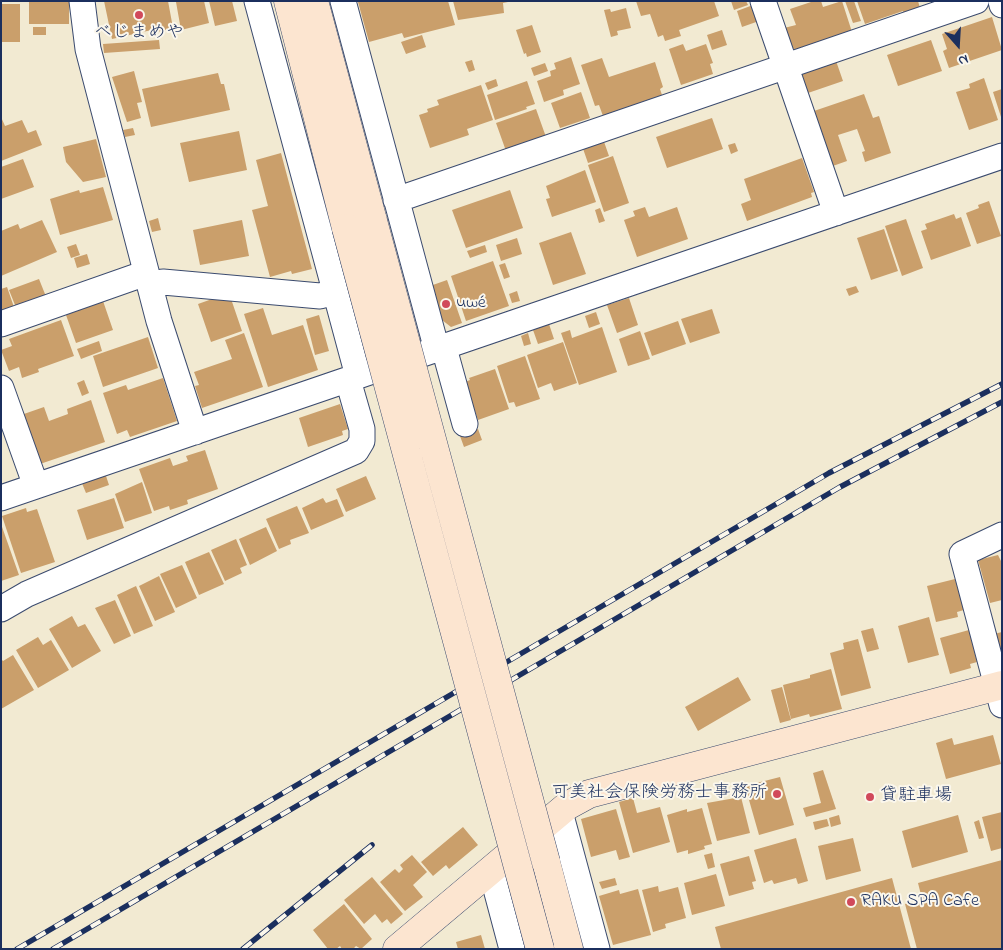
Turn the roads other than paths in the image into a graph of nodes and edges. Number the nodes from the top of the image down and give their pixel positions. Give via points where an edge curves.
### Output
1 (82, 1) edge
2 (257, 1) edge
3 (288, 1) edge
4 (314, 1) edge
5 (343, 1) edge
6 (763, 1) edge
7 (976, 1) edge
8 (785, 67) junction
9 (1002, 156) edge
10 (396, 200) junction
11 (836, 213) junction
12 (148, 279) junction
13 (335, 292) junction
14 (1, 324) edge
15 (440, 349) junction
16 (353, 378) junction
17 (1, 388) edge
18 (464, 424) dead end
19 (195, 432) junction
20 (36, 486) junction
21 (1, 498) edge
22 (1002, 535) edge
23 (1, 609) edge
24 (1000, 692) edge
25 (560, 812) junction
26 (491, 870) junction
27 (396, 949) edge
28 (512, 949) edge
29 (540, 949) edge
30 (569, 949) edge
31 (597, 949) edge

1 - 12 street via 88,49
2 - 13 street
3 - 29 street, bridge
4 - 30 street, bridge
5 - 10 street
6 - 8 street
7 - 8 street
8 - 10 street
8 - 11 street
9 - 11 street
10 - 15 street
11 - 15 street
12 - 13 street via 320,296
12 - 14 street
12 - 19 street
13 - 16 street
15 - 16 street
15 - 18 street
16 - 19 street
16 - 23 street via 362,429 362,441 356,451 27,594
17 - 20 street
19 - 20 street
20 - 21 street
22 - 24 street via 962,554
24 - 25 street via 589,794
25 - 26 street
25 - 31 street
26 - 27 street
26 - 28 street

